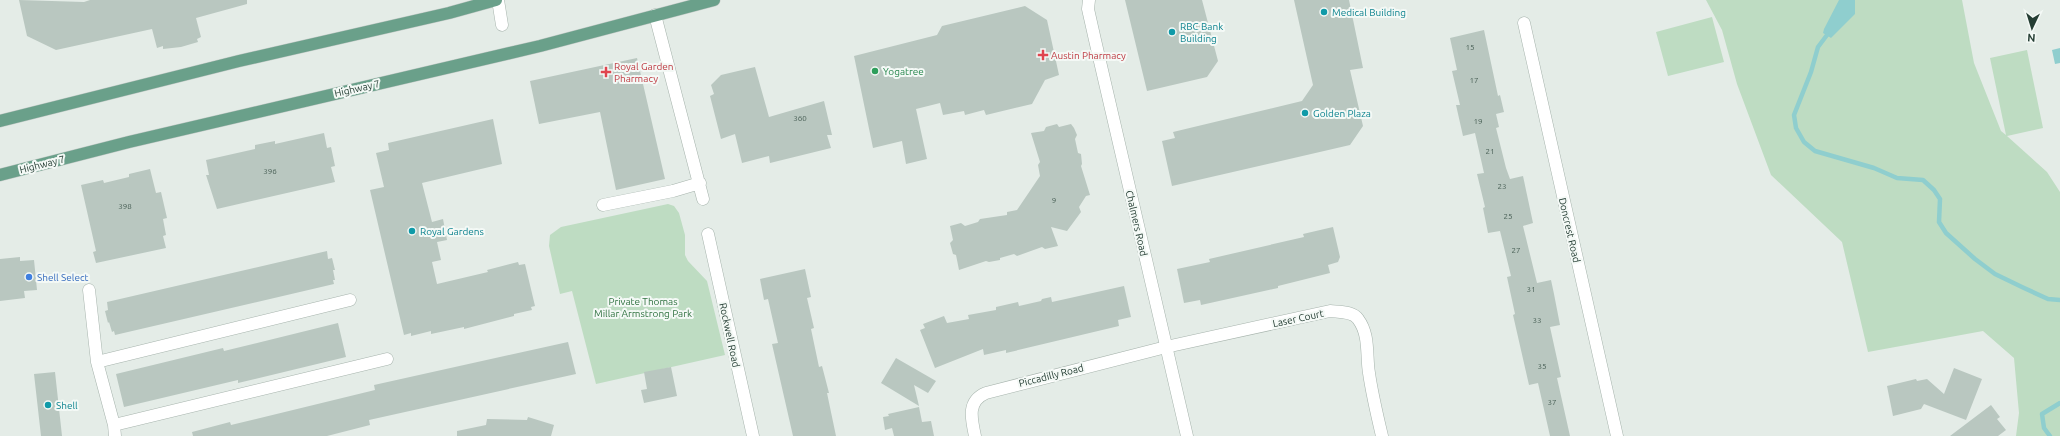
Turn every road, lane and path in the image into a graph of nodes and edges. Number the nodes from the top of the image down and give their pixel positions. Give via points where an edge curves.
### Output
1 (497, 0) edge
2 (714, 0) edge
3 (479, 2) edge
4 (1087, 3) edge
5 (655, 15) junction
6 (1524, 23) dead end
7 (502, 25) dead end
8 (0, 121) edge
9 (0, 175) edge
10 (700, 183) junction
11 (704, 199) dead end
12 (603, 205) dead end
13 (708, 234) dead end
14 (89, 290) dead end
15 (350, 300) dead end
16 (1166, 347) junction
17 (388, 359) dead end
18 (96, 362) junction
19 (114, 430) edge
20 (753, 436) edge
21 (974, 436) edge
22 (1187, 436) edge
23 (1382, 436) edge
24 (1617, 436) edge

1 - 3 main road
1 - 7 street
2 - 5 main road, Highway 7
3 - 8 main road
4 - 16 street, Chalmers Road
5 - 9 main road, Highway 7 via 540,46 136,140
5 - 10 street
6 - 24 street, Doncrest Road
10 - 11 street
10 - 12 street
13 - 20 street, Rockwell Road
14 - 18 street
15 - 18 street
16 - 21 street, Piccadilly Road via 1016,384 979,396 974,400 972,411
16 - 22 street, Chalmers Road
16 - 23 street, Laser Court via 1330,311 1347,313 1358,318 1365,336 1368,372
17 - 19 street
18 - 19 street

